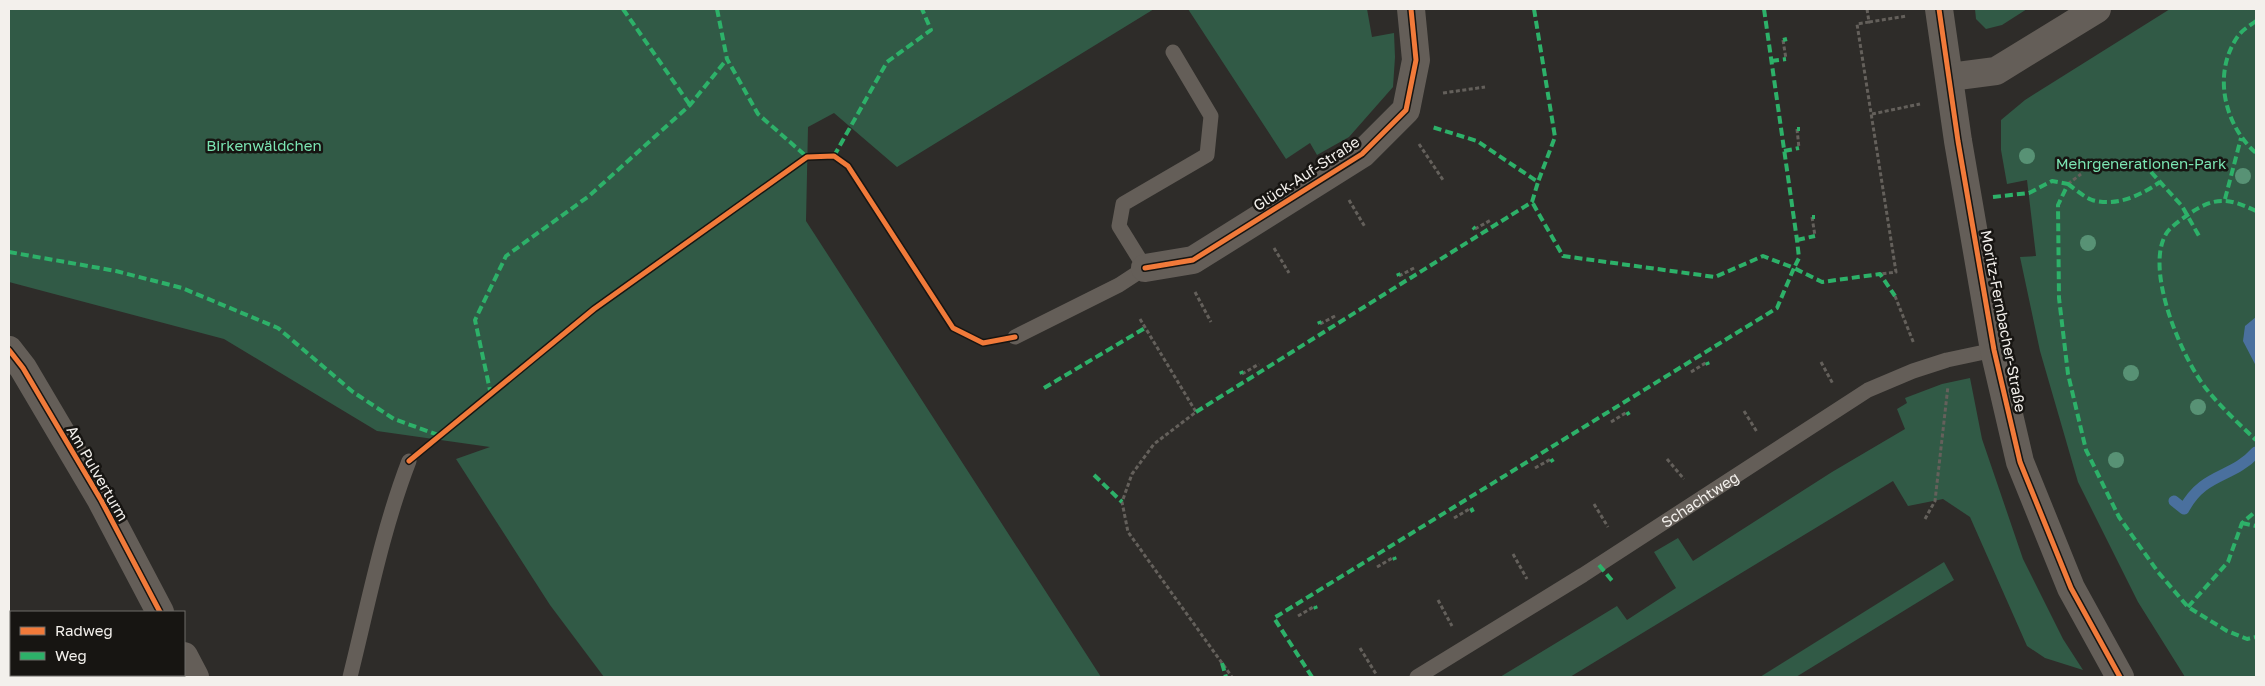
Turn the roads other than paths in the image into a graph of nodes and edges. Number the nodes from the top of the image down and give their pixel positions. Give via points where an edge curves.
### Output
1 (1411, 9) edge
2 (1939, 9) edge
3 (2096, 9) edge
4 (1173, 52) dead end
5 (1950, 77) junction
6 (1145, 268) junction
7 (1015, 337) dead end
8 (9, 350) edge
9 (1994, 350) junction
10 (409, 461) dead end
11 (159, 611) edge
12 (185, 658) edge
13 (195, 677) edge
14 (350, 677) edge
15 (1417, 677) edge
16 (2120, 677) edge

1 - 6 street, Glück-Auf-Straße via 1416,60 1406,110 1362,154 1194,260
2 - 5 street, Moritz-Fernbacher-Straße
3 - 5 street via 1996,71
4 - 6 lane via 1212,116 1207,155 1123,204 1119,226
5 - 9 street, Moritz-Fernbacher-Straße
6 - 7 lane via 1119,285
8 - 11 street, Am Pulverturm via 23,368 101,500
9 - 15 lane, Schachtweg via 1947,360 1868,390 1583,575
9 - 16 street, Moritz-Fernbacher-Straße via 2020,462 2071,588
10 - 14 lane via 380,556
12 - 13 street

